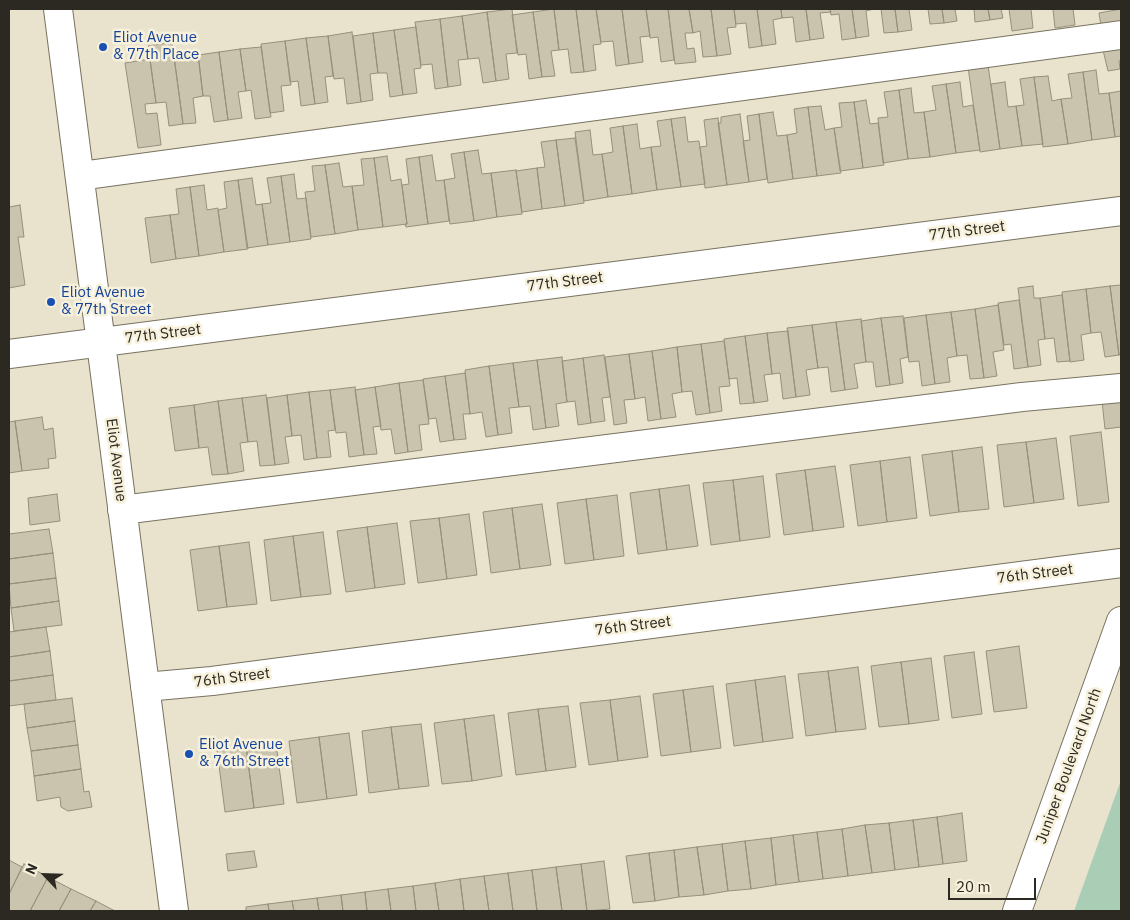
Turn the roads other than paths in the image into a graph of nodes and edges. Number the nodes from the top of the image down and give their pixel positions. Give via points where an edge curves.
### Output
1 (58, 9) edge
2 (1121, 35) edge
3 (80, 176) junction
4 (1121, 212) edge
5 (100, 342) junction
6 (9, 354) edge
7 (1121, 388) edge
8 (122, 510) junction
9 (1121, 562) edge
10 (1121, 620) edge
11 (145, 687) junction
12 (174, 911) edge
13 (1017, 911) edge

1 - 3 street, Eliot Avenue
2 - 3 street
3 - 5 street, Eliot Avenue
4 - 5 street, 77th Street
5 - 6 street, 77th Street
5 - 8 street, Eliot Avenue
7 - 8 street via 1022,397
8 - 11 street, Eliot Avenue
9 - 11 street, 76th Street via 222,680
10 - 13 street, Juniper Boulevard North
11 - 12 street, Eliot Avenue

